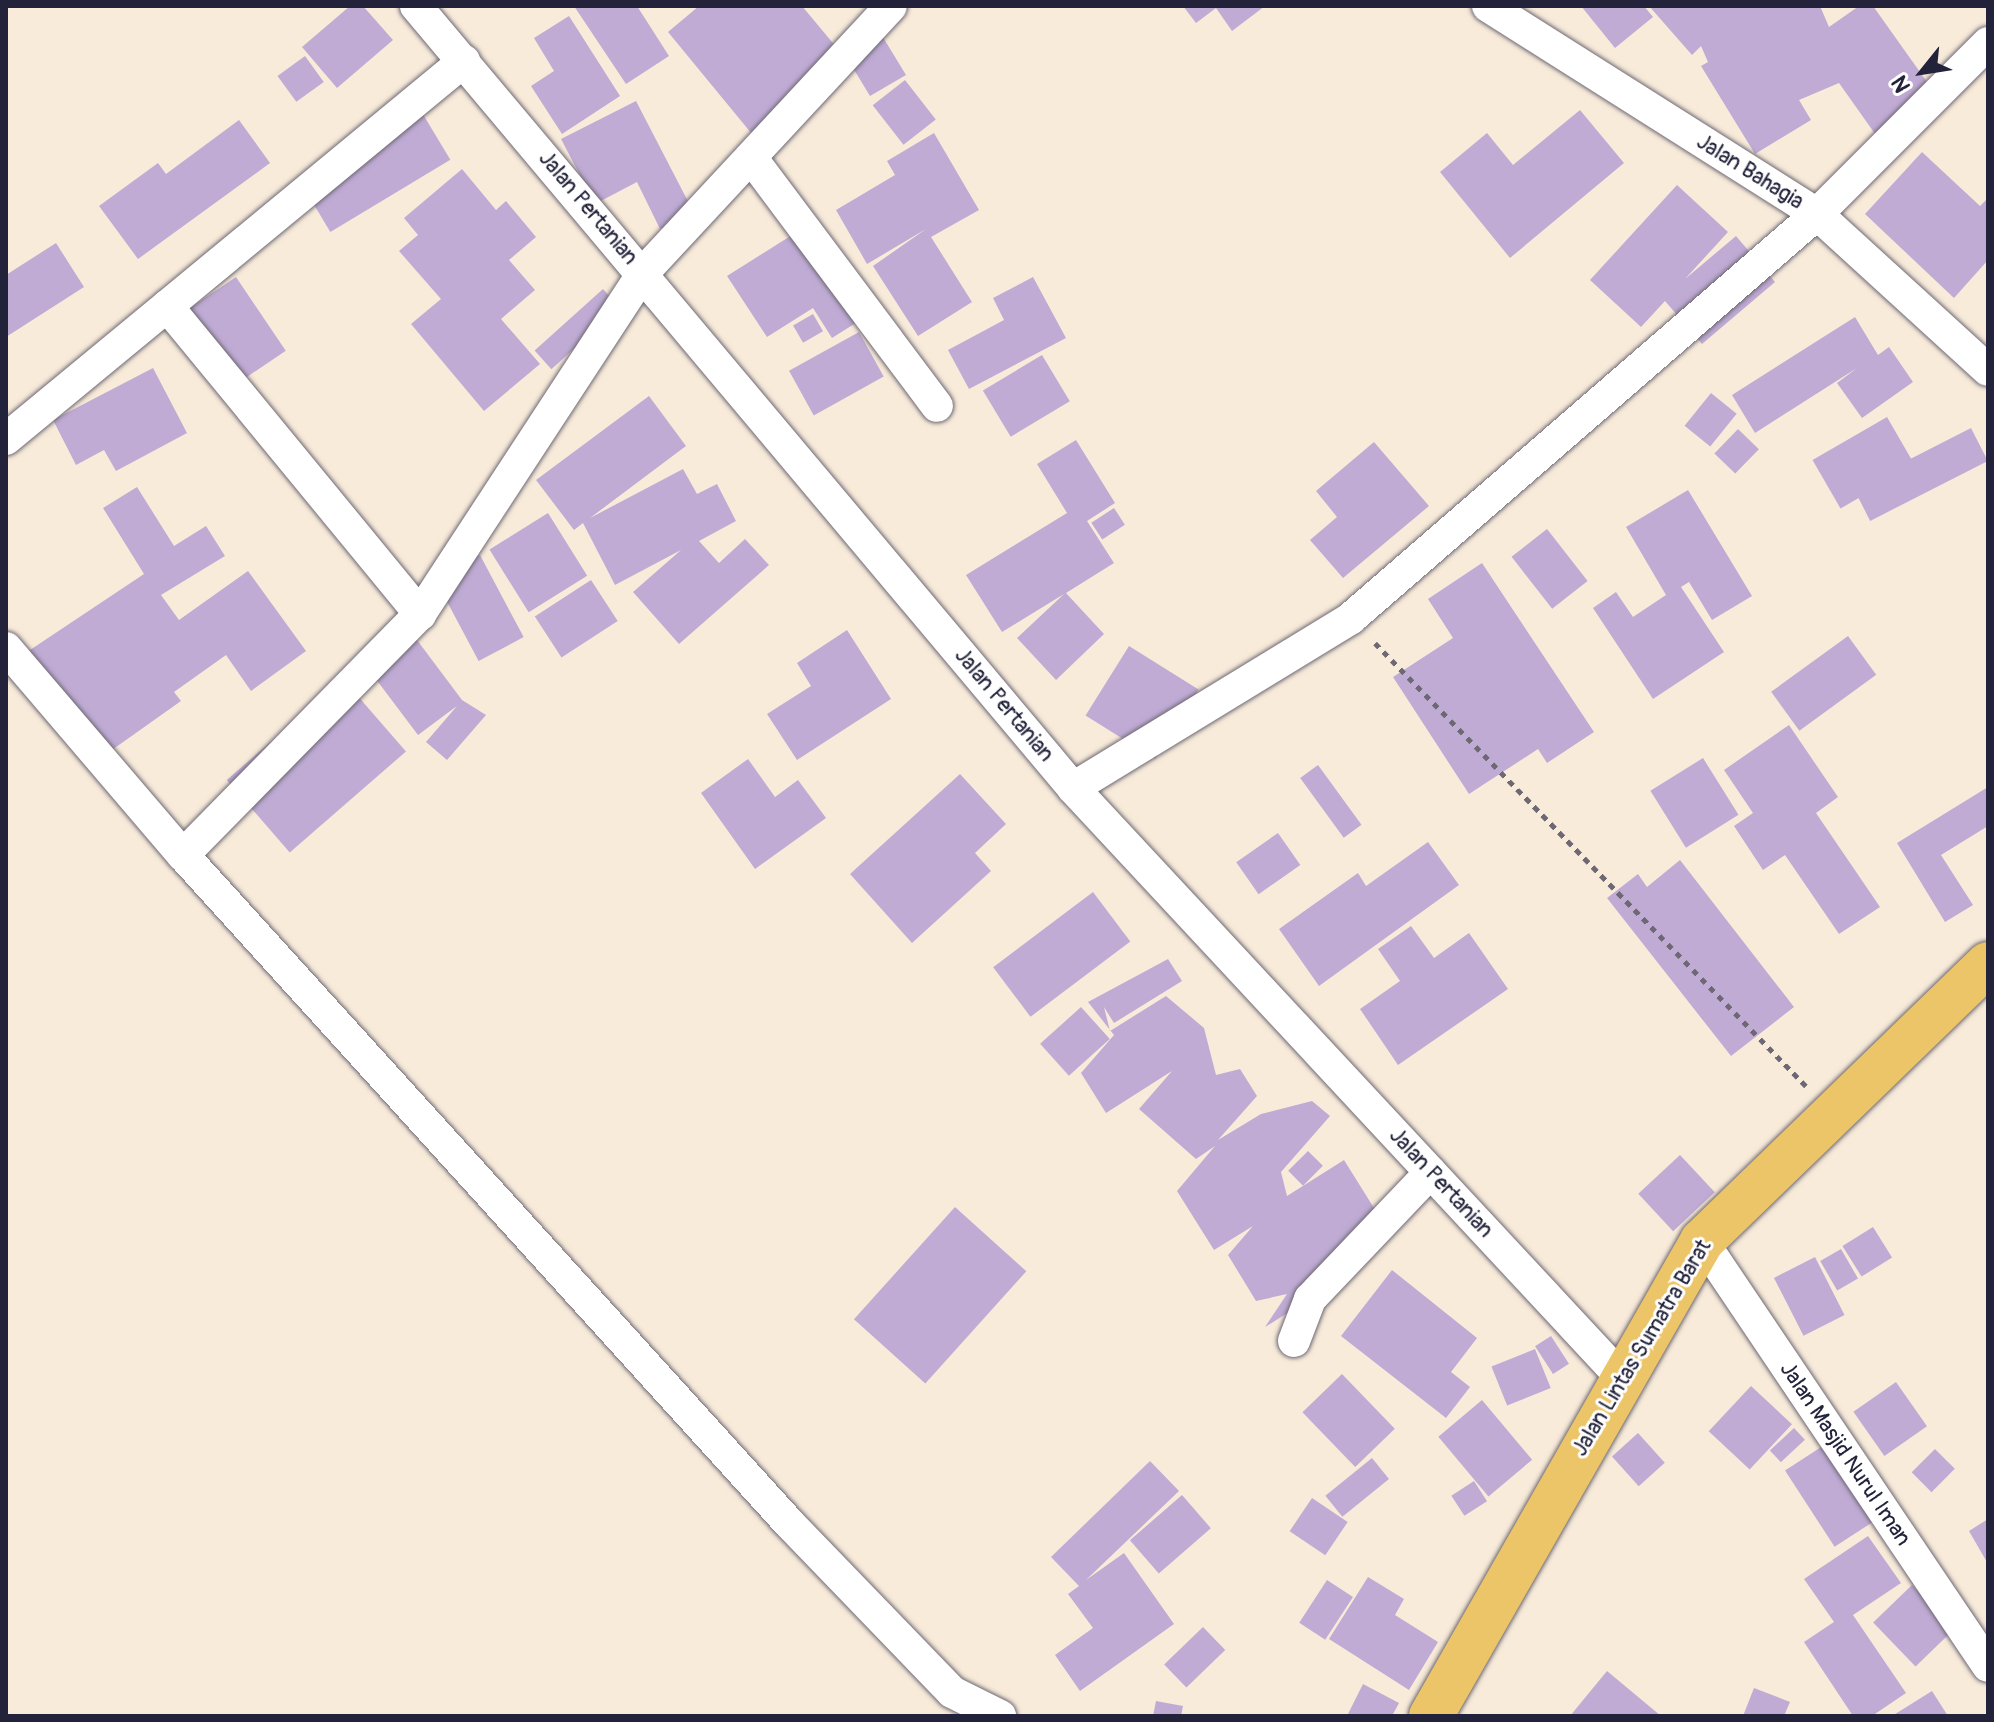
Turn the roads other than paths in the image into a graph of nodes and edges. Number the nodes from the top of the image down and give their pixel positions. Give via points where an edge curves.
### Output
1 (416, 6) edge
2 (891, 6) edge
3 (1488, 6) edge
4 (1988, 43) edge
5 (464, 61) junction
6 (753, 160) junction
7 (1817, 214) junction
8 (643, 273) junction
9 (167, 306) junction
10 (1988, 370) edge
11 (937, 406) dead end
12 (6, 439) edge
13 (420, 614) junction
14 (6, 648) edge
15 (1073, 788) junction
16 (183, 855) junction
17 (1988, 964) edge
18 (1431, 1172) junction
19 (1702, 1241) junction
20 (1294, 1341) dead end
21 (1622, 1378) junction
22 (1988, 1666) edge
23 (1000, 1716) edge
24 (1431, 1716) edge

1 - 5 street, Jalan Pertanian
2 - 6 street
3 - 7 street, Jalan Bahagia
4 - 7 street
5 - 8 street, Jalan Pertanian
5 - 9 street
6 - 8 street
6 - 11 street
7 - 10 street, Jalan Bahagia
7 - 15 street via 1351,618
8 - 13 street
8 - 15 street, Jalan Pertanian
9 - 12 street
9 - 13 street
13 - 16 street
14 - 16 street
15 - 18 street, Jalan Pertanian
16 - 23 street via 788,1522 952,1692
17 - 19 highway, Jalan Lintas Sumatra Barat
18 - 20 street via 1310,1299
18 - 21 street, Jalan Pertanian
19 - 21 highway, Jalan Lintas Sumatra Barat
19 - 22 street, Jalan Masjid Nurul Iman
21 - 24 highway, Jalan Lintas Sumatra Barat

